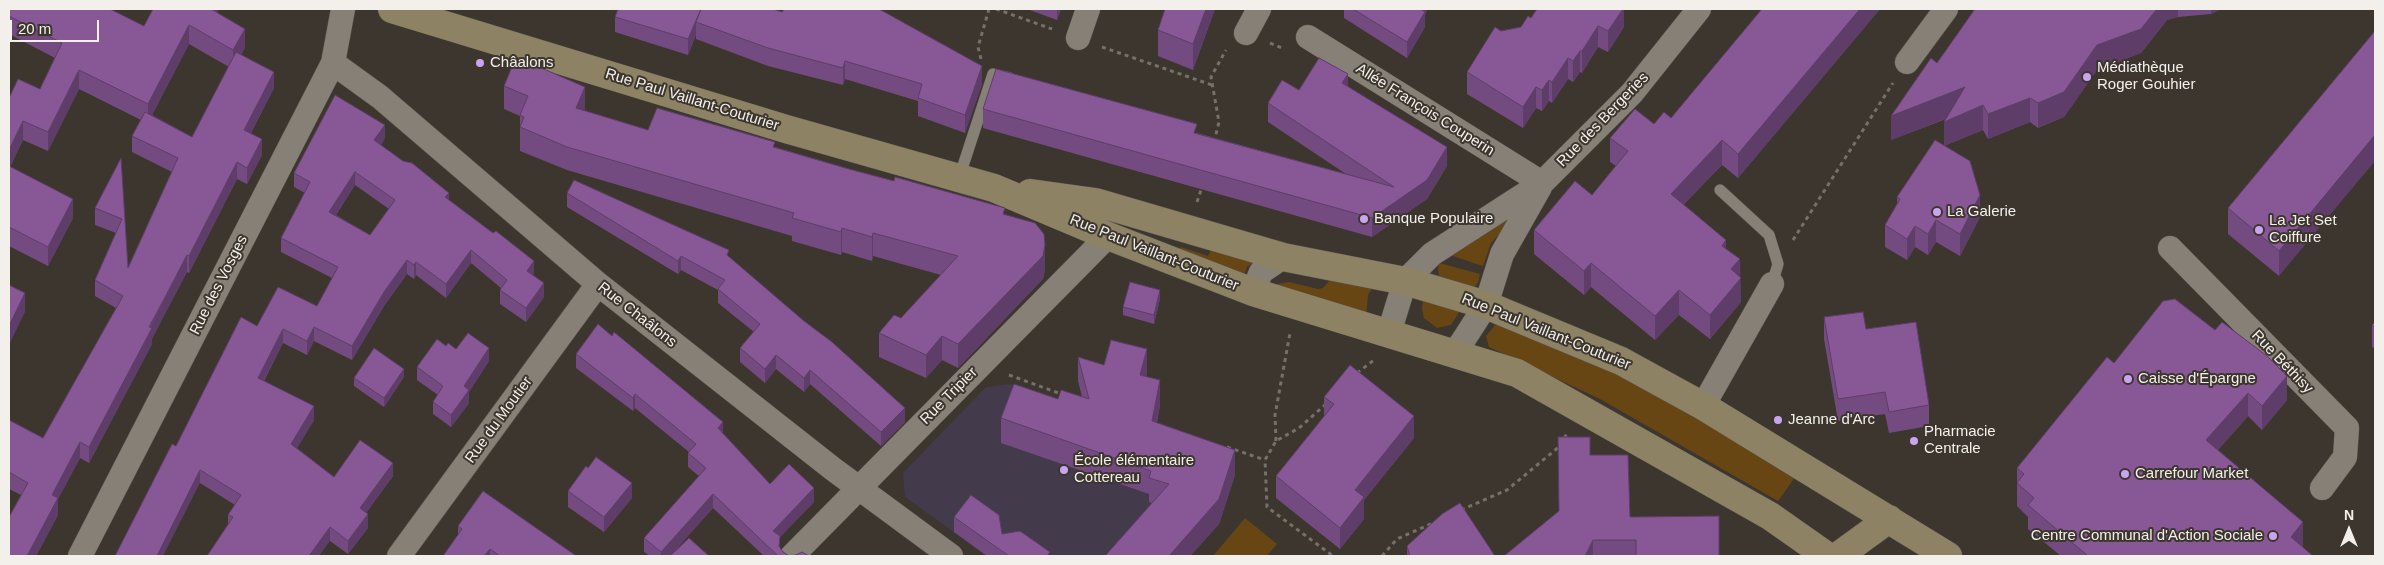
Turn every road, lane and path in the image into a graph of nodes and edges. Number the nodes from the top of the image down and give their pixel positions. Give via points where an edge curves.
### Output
1 (343, 9) edge
2 (392, 9) edge
3 (989, 9) edge
4 (1088, 9) edge
5 (1259, 9) edge
6 (1699, 9) edge
7 (1946, 9) edge
8 (1246, 33) junction
9 (1308, 37) joint
10 (1078, 38) dead end
11 (1907, 62) joint
12 (333, 63) junction
13 (993, 74) junction
14 (1021, 82) edge
15 (1214, 146) edge
16 (959, 178) junction
17 (1204, 178) edge
18 (1542, 183) junction
19 (994, 188) junction
20 (1720, 190) dead end
21 (1189, 229) junction
22 (1108, 236) junction
23 (2170, 248) dead end
24 (1282, 257) junction
25 (1775, 274) junction
26 (1405, 281) junction
27 (598, 284) junction
28 (1253, 292) junction
29 (1486, 305) junction
30 (1291, 328) dead end
31 (1389, 332) junction
32 (1005, 340) junction
33 (1455, 353) junction
34 (1350, 380) edge
35 (1069, 396) edge
36 (1331, 400) edge
37 (1703, 406) junction
38 (1581, 408) junction
39 (1276, 441) junction
40 (1218, 444) edge
41 (1264, 460) junction
42 (858, 488) junction
43 (2322, 488) dead end
44 (1456, 512) edge
45 (1889, 519) junction
46 (1439, 520) edge
47 (1931, 552) edge
48 (80, 556) edge
49 (399, 556) edge
50 (792, 556) edge
51 (951, 556) edge
52 (1333, 556) edge
53 (1382, 556) edge
54 (1827, 556) edge
55 (1838, 556) edge

1 - 12 street, Rue des Vosges
2 - 16 main road, Rue Paul Vaillant-Couturier
3 - 13 path via 978,47 982,66
4 - 10 street
5 - 8 street
6 - 18 street, Rue des Bergeries via 1632,93
7 - 11 street
8 - 9 path via 1286,50
8 - 15 path via 1225,51 1210,76 1219,122
9 - 18 street, Allée François Couperin
11 - 25 path
12 - 27 street, Rue Chaâlons via 380,97
12 - 48 street, Rue des Vosges
13 - 14 lane
13 - 16 lane
16 - 19 main road, Rue Paul Vaillant-Couturier
17 - 21 path
18 - 26 street, Rue des Bergeries via 1432,254
18 - 29 street, Rue des Bergeries via 1502,254
19 - 21 main road, Rue Paul Vaillant-Couturier via 1095,202
19 - 22 main road, Rue Paul Vaillant-Couturier
20 - 25 lane via 1769,235
21 - 24 main road, Rue Paul Vaillant-Couturier
22 - 28 main road, Rue Paul Vaillant-Couturier
22 - 32 street, Rue Tripier
23 - 43 street, Rue Béthisy via 2347,428 2345,457
24 - 26 main road, Rue Paul Vaillant-Couturier
24 - 28 street via 1261,272
25 - 37 street
26 - 29 main road, Rue Paul Vaillant-Couturier
26 - 31 street, Rue des Bergeries
27 - 42 street, Rue Chaâlons
27 - 49 street, Rue du Moutier
28 - 31 main road, Rue Paul Vaillant-Couturier
29 - 33 street, Rue des Bergeries
29 - 37 main road, Rue Paul Vaillant-Couturier via 1622,361
30 - 39 path via 1275,415
31 - 33 main road, Rue Paul Vaillant-Couturier
31 - 34 path via 1373,361
32 - 35 path via 1008,374
32 - 42 street, Rue Tripier
33 - 38 main road, Rue Paul Vaillant-Couturier via 1517,373
36 - 39 path via 1298,428
37 - 45 main road, Rue Paul Vaillant-Couturier
38 - 44 path via 1560,446 1507,490
38 - 54 main road, Rue Paul Vaillant-Couturier via 1770,516
39 - 41 path
40 - 41 path
41 - 52 path via 1267,507
42 - 50 street, Rue Tripier
42 - 51 street, Rue Chaâlons
45 - 47 main road, Rue Paul Vaillant-Couturier
45 - 55 main road
46 - 53 path via 1397,539

